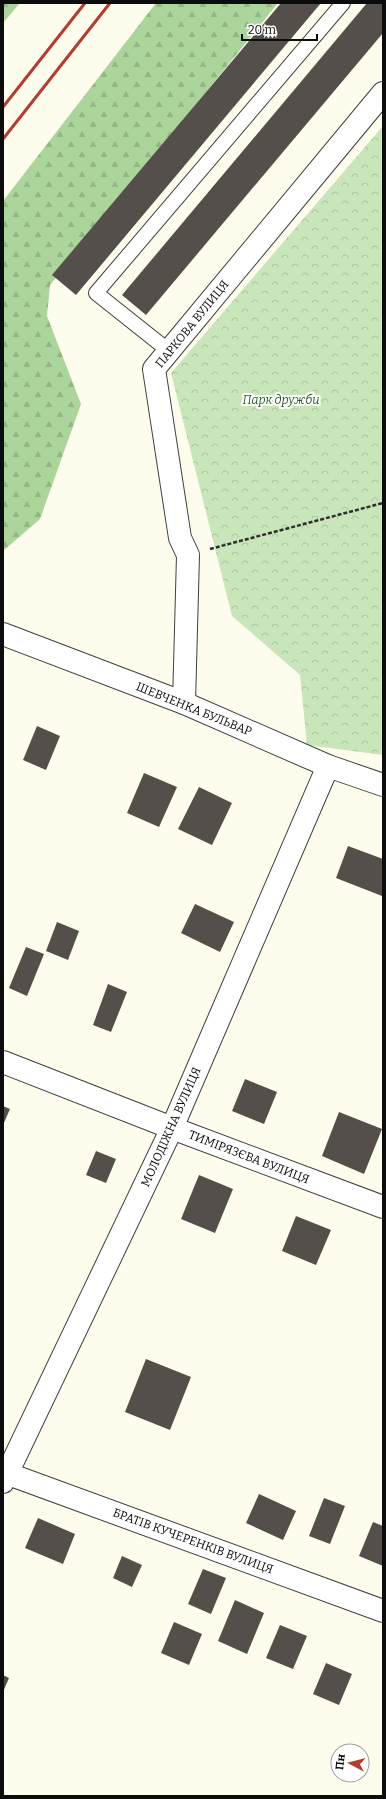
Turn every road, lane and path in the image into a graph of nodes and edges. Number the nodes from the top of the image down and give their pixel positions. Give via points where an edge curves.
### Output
1 (344, 3) edge
2 (383, 93) edge
3 (169, 351) junction
4 (383, 503) edge
5 (188, 555) junction
6 (3, 634) edge
7 (184, 703) junction
8 (328, 766) junction
9 (383, 786) edge
10 (3, 1062) edge
11 (172, 1128) junction
12 (383, 1207) edge
13 (4, 1476) edge
14 (383, 1611) edge

1 - 3 lane via 96,293
2 - 3 street, ПАРКОВА ВУЛИЦЯ
3 - 5 street, ПАРКОВА ВУЛИЦЯ via 154,369 180,538
4 - 5 path
5 - 7 street, ПАРКОВА ВУЛИЦЯ
6 - 7 street, ШЕВЧЕНКА БУЛЬВАР
7 - 8 street, ШЕВЧЕНКА БУЛЬВАР
8 - 9 street, ШЕВЧЕНКА БУЛЬВАР
8 - 11 street, МОЛОДІЖНА ВУЛИЦЯ
10 - 11 street, ТИМІРЯЗЄВА ВУЛИЦЯ
11 - 12 street, ТИМІРЯЗЄВА ВУЛИЦЯ
11 - 13 street, МОЛОДІЖНА ВУЛИЦЯ
13 - 14 street, БРАТІВ КУЧЕРЕНКІВ ВУЛИЦЯ

